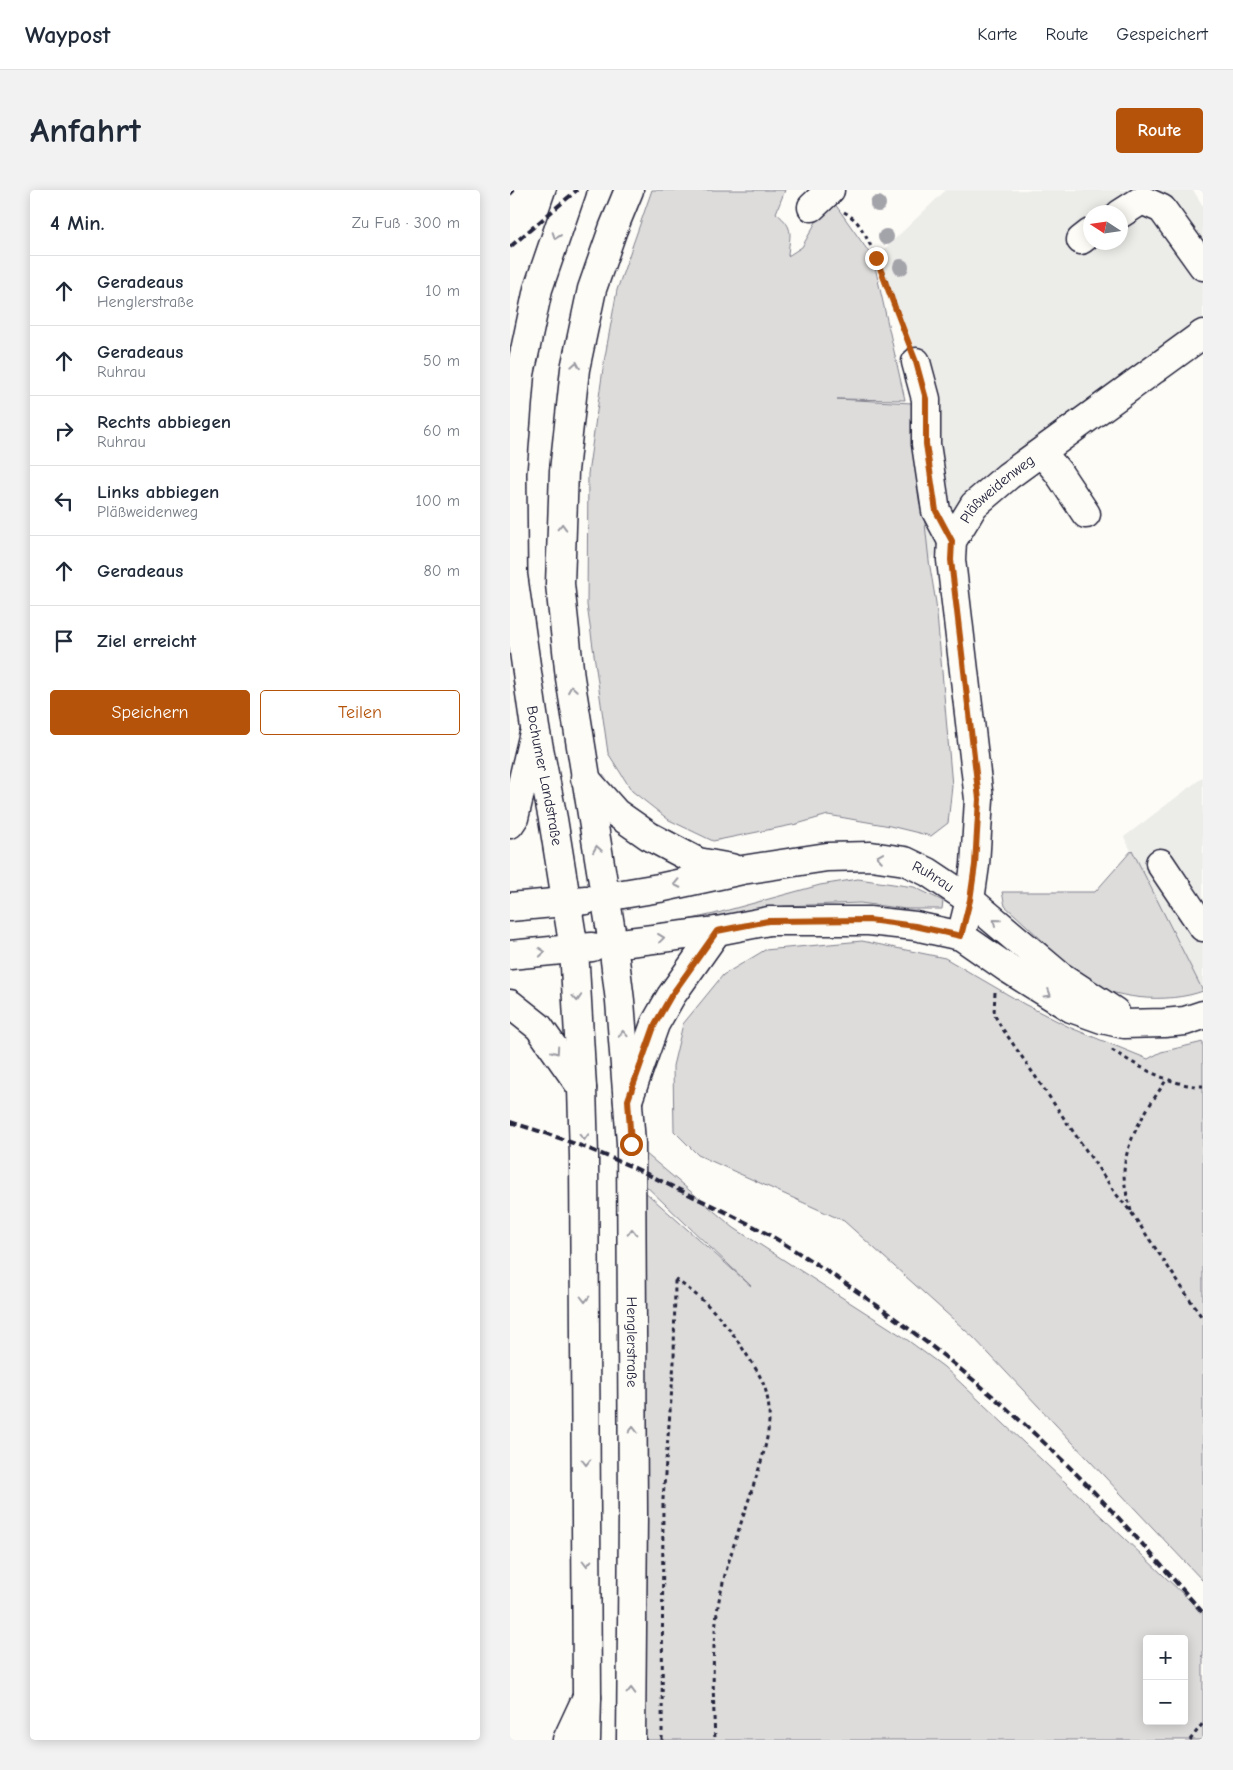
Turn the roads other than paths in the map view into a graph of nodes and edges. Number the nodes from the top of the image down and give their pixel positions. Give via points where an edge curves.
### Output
1 (572, 190) edge
2 (629, 190) edge
3 (1128, 209) edge
4 (1203, 266) edge
5 (1203, 334) edge
6 (916, 362) road end
7 (1042, 453) junction
8 (1086, 514) dead end
9 (952, 541) junction
10 (515, 632) edge
11 (535, 728) junction
12 (585, 778) junction
13 (510, 824) edge
14 (1160, 863) dead end
15 (742, 870) junction
16 (605, 897) junction
17 (970, 900) junction
18 (567, 903) junction
19 (510, 907) edge
20 (1203, 927) edge
21 (717, 931) junction
22 (961, 936) junction
23 (613, 944) junction
24 (574, 949) junction
25 (510, 954) edge
26 (510, 1004) edge
27 (1203, 1015) edge
28 (1142, 1023) junction
29 (582, 1088) junction
30 (628, 1100) junction
31 (587, 1697) junction
32 (567, 1740) edge
33 (586, 1740) edge
34 (631, 1740) edge

1 -> 10 main road, Bochumer Landstraße via 538,289 520,374 512,473
12 -> 2 main road via 560,584 564,471 575,369 592,289
3 - 4 main road via 1142,200 1162,209
5 - 7 main road, Pläßweidenweg
6 - 9 main road via 926,399 926,444 936,511
7 - 8 main road
7 - 9 main road, Pläßweidenweg via 974,505
9 - 17 main road, Pläßweidenweg via 951,560 979,799
10 - 11 main road, Bochumer Landstraße
11 - 13 main road
11 - 18 main road, Bochumer Landstraße
12 - 15 main road, Ruhrau via 616,813 649,836 698,862
16 -> 12 main road
14 - 20 main road
15 -> 16 main road, Ruhrau
17 -> 15 main road, Ruhrau via 905,861 871,856 827,857
16 - 18 main road, Ruhrau
16 - 23 main road
17 - 22 main road, Pläßweidenweg
28 -> 17 main road, Ruhrau via 1112,1011 1060,976
18 - 19 main road, Ruhrau
18 - 24 main road, Bochumer Landstraße
21 - 22 main road, Ruhrau via 768,921 869,920
23 -> 21 main road, Ruhrau
21 - 30 main road via 655,1024
22 -> 28 main road, Ruhrau via 1071,1008 1124,1024
23 - 24 main road, Ruhrau
30 -> 23 main road, Henglerstraße
25 -> 24 main road, Ruhrau
24 -> 29 main road
26 -> 29 main road via 539,1027
27 - 28 main road, Ruhrau via 1185,1020
29 -> 31 main road
34 -> 30 main road, Henglerstraße via 632,1281
31 - 32 main road
31 - 33 main road

